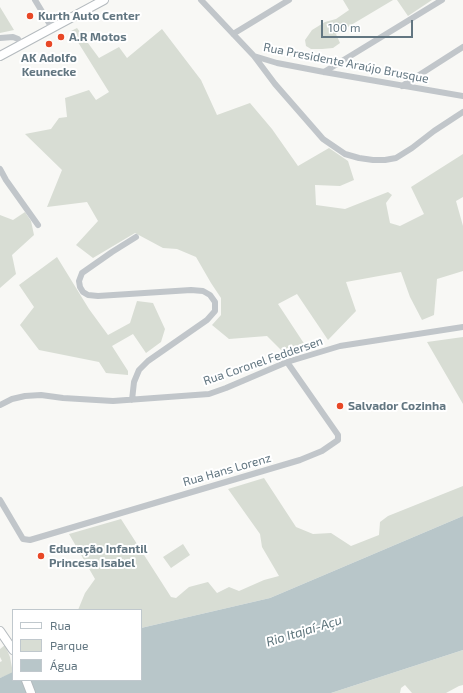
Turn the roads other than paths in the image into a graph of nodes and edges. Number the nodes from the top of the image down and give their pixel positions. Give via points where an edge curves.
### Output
1 (35, 0) edge
2 (102, 0) edge
3 (201, 0) edge
4 (289, 0) edge
5 (442, 0) edge
6 (52, 28) junction
7 (234, 34) junction
8 (0, 38) edge
9 (21, 44) junction
10 (463, 47) edge
11 (0, 56) edge
12 (254, 56) junction
13 (324, 72) junction
14 (402, 86) junction
15 (463, 96) edge
16 (463, 112) edge
17 (0, 169) edge
18 (38, 225) dead end
19 (136, 238) dead end
20 (463, 327) edge
21 (287, 362) junction
22 (132, 400) junction
23 (0, 405) edge
24 (0, 500) edge
25 (0, 631) edge
26 (12, 649) edge
27 (26, 681) edge
28 (31, 693) edge

1 - 6 street
2 - 6 main road
3 - 7 street, Rua Presidente Araújo Brusque
4 - 7 street
5 - 13 street
6 - 9 main road
7 - 12 street, Rua Presidente Araújo Brusque
8 - 9 street via 13,37
9 - 11 main road
10 - 14 street
12 - 13 street, Rua Presidente Araújo Brusque
12 - 16 street via 323,139 345,154 359,158 396,158
13 - 14 street, Rua Presidente Araújo Brusque
14 - 15 street, Rua Presidente Araújo Brusque
17 - 18 street
19 - 22 street via 82,273 79,281 83,292 98,296 203,291 215,302 215,311 207,320 148,360 139,370 134,382
20 - 21 street, Rua Coronel Feddersen via 340,346
21 - 22 street, Rua Coronel Feddersen via 209,394
21 - 24 street, Rua Hans Lorenz via 338,435 338,440 322,450 300,460 30,540 23,538
22 - 23 street, Rua Coronel Feddersen via 113,402 41,395 12,399
25 - 26 main road
27 - 28 main road

